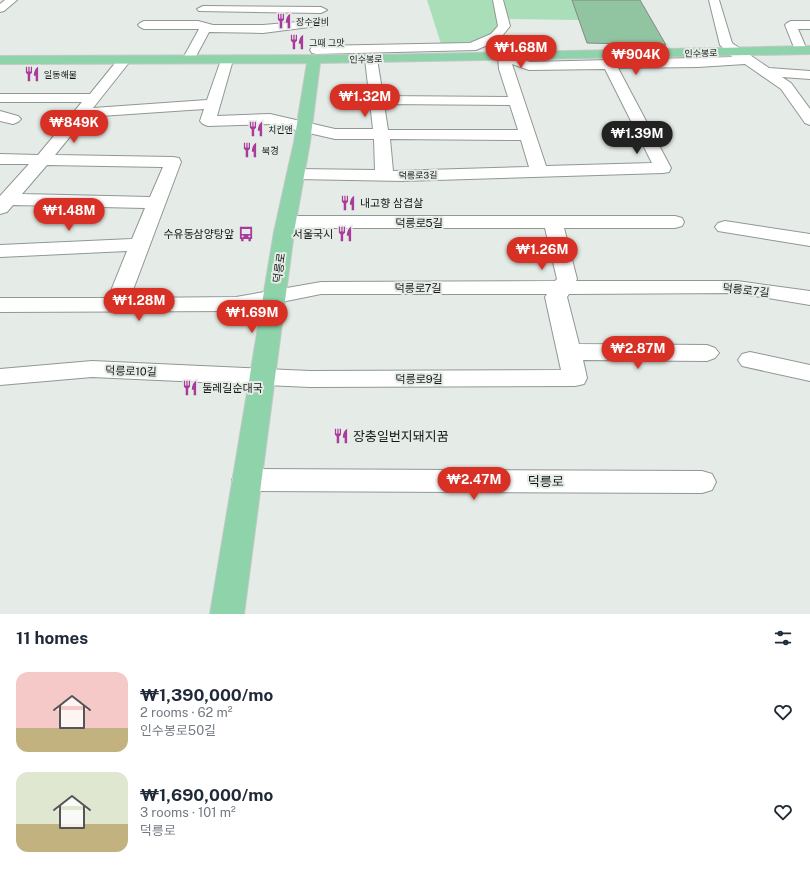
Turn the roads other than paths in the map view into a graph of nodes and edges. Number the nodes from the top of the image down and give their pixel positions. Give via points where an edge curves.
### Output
1 (12, 0) edge
2 (498, 0) edge
3 (714, 0) edge
4 (321, 5) edge
5 (0, 9) edge
6 (203, 9) dead end
7 (321, 23) junction
8 (144, 25) dead end
9 (810, 25) edge
10 (206, 27) junction
11 (805, 50) edge
12 (736, 52) junction
13 (315, 55) junction
14 (504, 57) junction
15 (0, 60) edge
16 (125, 60) junction
17 (188, 60) junction
18 (227, 60) junction
19 (371, 60) junction
20 (609, 64) junction
21 (767, 72) junction
22 (810, 75) edge
23 (0, 98) edge
24 (94, 98) junction
25 (794, 98) junction
26 (376, 100) junction
27 (810, 100) edge
28 (517, 101) junction
29 (213, 104) junction
30 (82, 112) junction
31 (810, 120) edge
32 (304, 128) junction
33 (381, 135) junction
34 (528, 136) junction
35 (0, 159) edge
36 (43, 159) junction
37 (540, 172) junction
38 (296, 174) junction
39 (384, 176) junction
40 (155, 203) junction
41 (4, 204) edge
42 (286, 222) junction
43 (553, 222) junction
44 (675, 222) dead end
45 (725, 227) dead end
46 (810, 240) edge
47 (139, 245) junction
48 (0, 251) edge
49 (561, 288) junction
50 (275, 297) junction
51 (810, 298) edge
52 (0, 305) edge
53 (116, 305) junction
54 (569, 352) junction
55 (707, 353) dead end
56 (750, 360) dead end
57 (810, 373) edge
58 (263, 376) junction
59 (0, 377) edge
60 (246, 480) junction
61 (702, 482) dead end
62 (227, 614) edge

1 - 5 street
2 - 13 street via 504,26 495,37 472,47
3 - 12 street via 726,45
4 - 6 street
4 - 7 street
7 - 10 street via 263,30
7 - 13 street
8 - 10 street
9 - 11 street, 인수봉로 via 791,25
10 - 17 street
11 - 12 main road, 인수봉로
12 - 14 main road, 인수봉로
12 - 20 street via 740,61
12 - 21 street
13 - 18 main road, 인수봉로
13 - 19 main road, 인수봉로
13 - 32 main road, 덕릉로
14 - 19 main road, 인수봉로
14 - 20 street via 529,66
14 - 28 street
15 - 16 main road, 인수봉로
16 - 17 main road, 인수봉로
16 - 24 street
17 - 18 main road, 인수봉로
18 - 29 street
19 - 26 street
20 - 37 street, 덕릉로3길 via 663,168
21 - 22 street
21 - 25 street via 786,86
23 - 24 street
24 - 30 street
25 - 27 street
25 - 31 street
26 - 28 street
26 - 33 street
28 - 34 street
29 - 30 street
29 - 32 street via 208,121 270,119
30 - 36 street
32 - 33 street via 335,134
32 - 38 main road, 덕릉로
33 - 34 street
33 - 39 street
34 - 37 street
35 - 36 street
36 - 40 street via 173,162
36 - 41 street
37 - 39 street, 덕릉로3길
38 - 39 street, 덕릉로3길
38 - 42 main road, 덕릉로
40 - 41 street
40 - 47 street
42 - 43 street, 덕릉로5길
42 - 50 main road, 덕릉로
43 - 44 street, 덕릉로5길
43 - 49 street via 567,279
45 - 46 street
47 - 48 street
47 - 53 street
49 - 50 street, 덕릉로7길 via 321,288
49 - 51 street, 덕릉로7길 via 737,287
49 - 54 street via 556,297
50 - 53 street, 덕릉로7길 via 236,304
50 - 58 main road, 덕릉로
52 - 53 street, 덕릉로7길
54 - 55 street
54 - 58 street, 덕릉로9길 via 575,378 310,379
56 - 57 street
58 - 59 street, 덕릉로10길 via 92,369
58 - 60 main road, 덕릉로
60 - 61 street, 덕릉로
60 - 62 main road, 덕릉로

